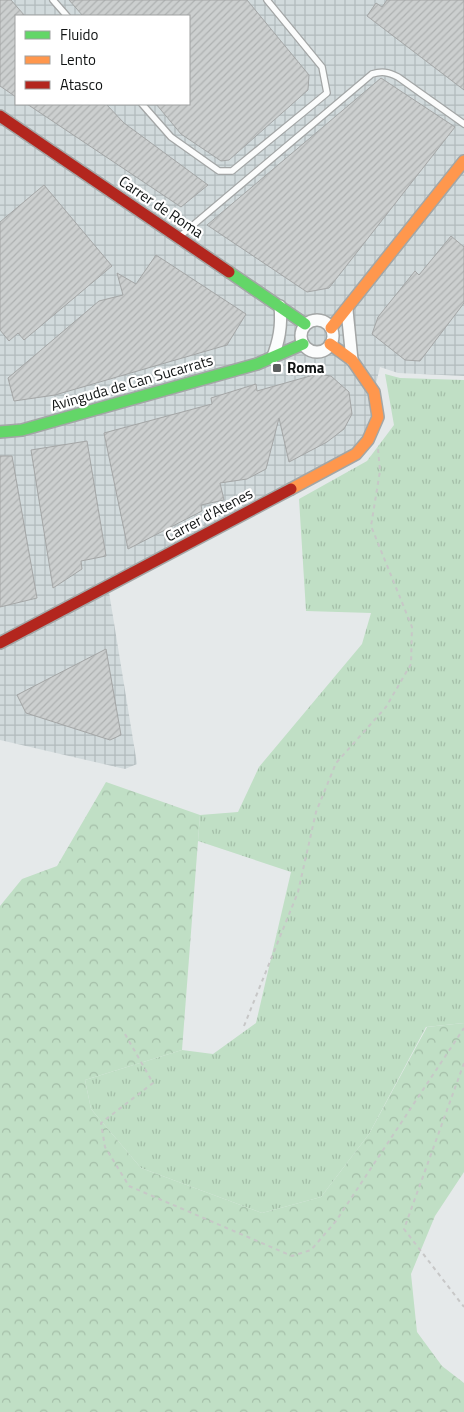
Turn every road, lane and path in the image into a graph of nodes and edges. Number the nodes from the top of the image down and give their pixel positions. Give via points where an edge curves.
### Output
1 (53, 0) edge
2 (267, 0) edge
3 (66, 15) edge
4 (143, 105) edge
5 (0, 116) edge
6 (464, 124) edge
7 (464, 161) edge
8 (179, 237) junction
9 (280, 306) junction
10 (347, 310) junction
11 (305, 324) junction
12 (331, 328) junction
13 (303, 344) junction
14 (330, 344) junction
15 (272, 359) junction
16 (352, 360) junction
17 (0, 432) edge
18 (368, 440) junction
19 (0, 643) edge
20 (244, 1026) dead end
21 (464, 1028) edge
22 (125, 1034) dead end
23 (464, 1063) edge
24 (464, 1307) edge

1 - 3 lane
2 - 4 lane via 322,67 327,93 232,171 219,171 171,137
5 - 8 street, Carrer de Roma
6 - 8 lane via 393,74 372,74
7 - 10 street
8 - 9 street, Carrer de Roma
9 - 11 street, Carrer de Roma
9 - 15 street via 280,338
10 - 12 street
10 - 16 street
11 - 12 street via 320,320
11 - 13 street via 301,334
12 - 14 street
13 - 14 street via 317,352
13 - 15 street, Avinguda de Can Sucarrats
14 - 16 street
15 - 17 street, Avinguda de Can Sucarrats via 22,430
16 - 18 street, Carrer d'Atenes via 374,392 378,417
18 - 19 street, Carrer d'Atenes via 356,454
18 - 20 path via 378,446 380,471 371,526 412,627 411,664 386,707 336,763 316,812 298,892
21 - 22 path via 336,1221 310,1250 292,1256 129,1186 105,1147 101,1123 153,1083
23 - 24 path via 404,1229

